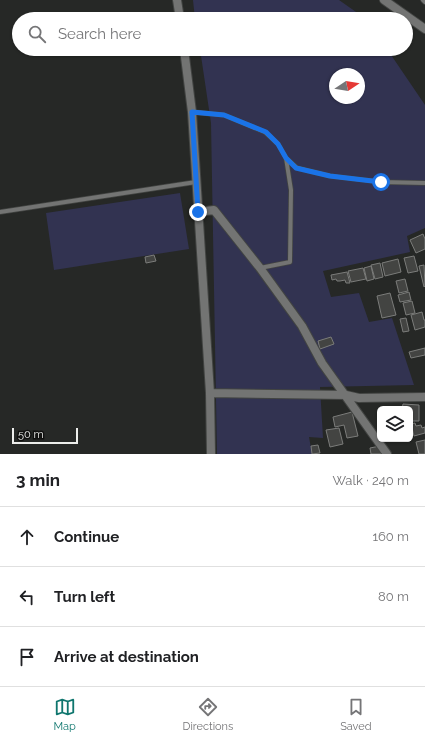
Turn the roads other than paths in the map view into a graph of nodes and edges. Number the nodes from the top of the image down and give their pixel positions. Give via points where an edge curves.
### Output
1 (177, 0) edge
2 (384, 0) edge
3 (423, 0) edge
4 (425, 2) edge
5 (179, 12) edge
6 (402, 12) edge
7 (413, 20) edge
8 (425, 28) edge
9 (185, 56) edge
10 (192, 112) junction
11 (286, 158) junction
12 (196, 182) junction
13 (425, 183) edge
14 (0, 212) edge
15 (198, 212) junction
16 (260, 268) junction
17 (210, 393) junction
18 (346, 395) junction
19 (425, 397) edge
20 (211, 454) edge
21 (387, 454) edge

1 - 5 street
2 - 6 street
3 - 4 lane
7 - 8 street
9 - 10 street
10 - 11 lane via 224,115 266,132 278,144
10 - 12 street
11 - 13 lane via 296,168 330,176 381,182
11 - 16 lane via 291,190 290,262
12 - 14 lane
12 - 15 street
15 - 16 street via 214,210
15 - 17 street
16 - 18 street via 302,326 322,363
17 - 18 street
17 - 20 street
18 - 19 street via 359,398
18 - 21 street

